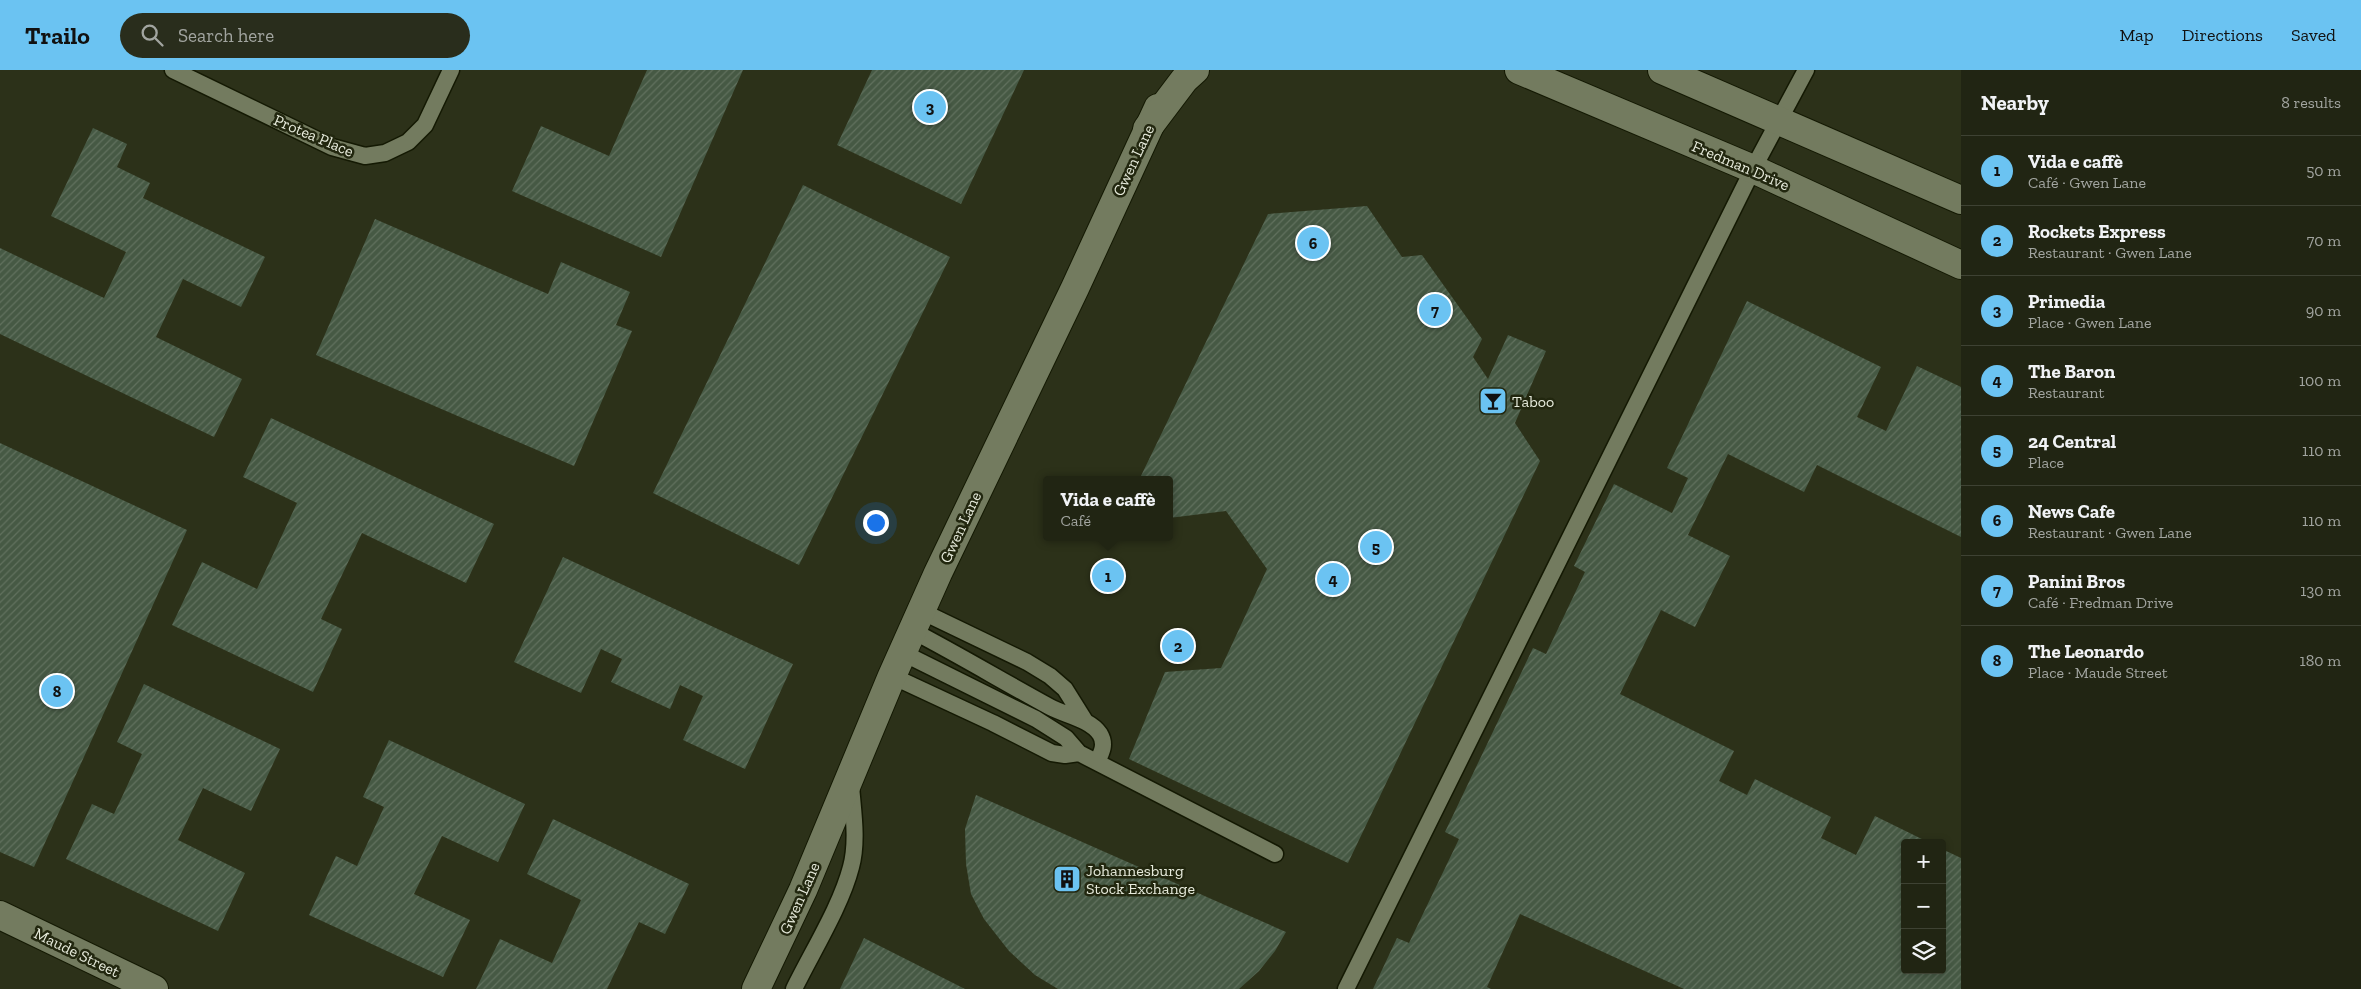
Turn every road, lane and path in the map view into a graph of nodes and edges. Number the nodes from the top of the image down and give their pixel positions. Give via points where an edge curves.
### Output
1 (173, 70) edge
2 (451, 70) edge
3 (1519, 70) edge
4 (1662, 70) edge
5 (1806, 70) edge
6 (1179, 72) edge
7 (1780, 121) junction
8 (1752, 169) junction
9 (1961, 200) edge
10 (1961, 265) edge
11 (907, 643) junction
12 (1084, 721) junction
13 (1079, 753) junction
14 (1097, 762) junction
15 (850, 776) junction
16 (1275, 854) dead end
17 (0, 915) edge
18 (154, 989) edge
19 (756, 989) edge
20 (794, 989) edge
21 (1346, 989) edge

1 - 2 lane, Protea Place via 332,147 365,156 385,153 408,142 425,125
3 - 8 street, Fredman Drive
4 - 7 street
5 - 7 lane
6 - 11 street, Gwen Lane via 1184,80 1147,129
7 - 8 lane
7 - 9 street
8 - 10 street, Fredman Drive
8 - 21 lane
11 - 12 lane
11 - 12 lane via 1027,662 1065,689
11 - 13 lane via 1066,738
11 - 13 lane via 993,723 1052,753
11 - 15 street, Gwen Lane
12 - 14 lane via 1099,732 1104,742
13 - 14 lane
14 - 16 lane
15 - 19 street, Gwen Lane via 803,890
15 - 20 lane via 854,829 852,866
17 - 18 street, Maude Street

